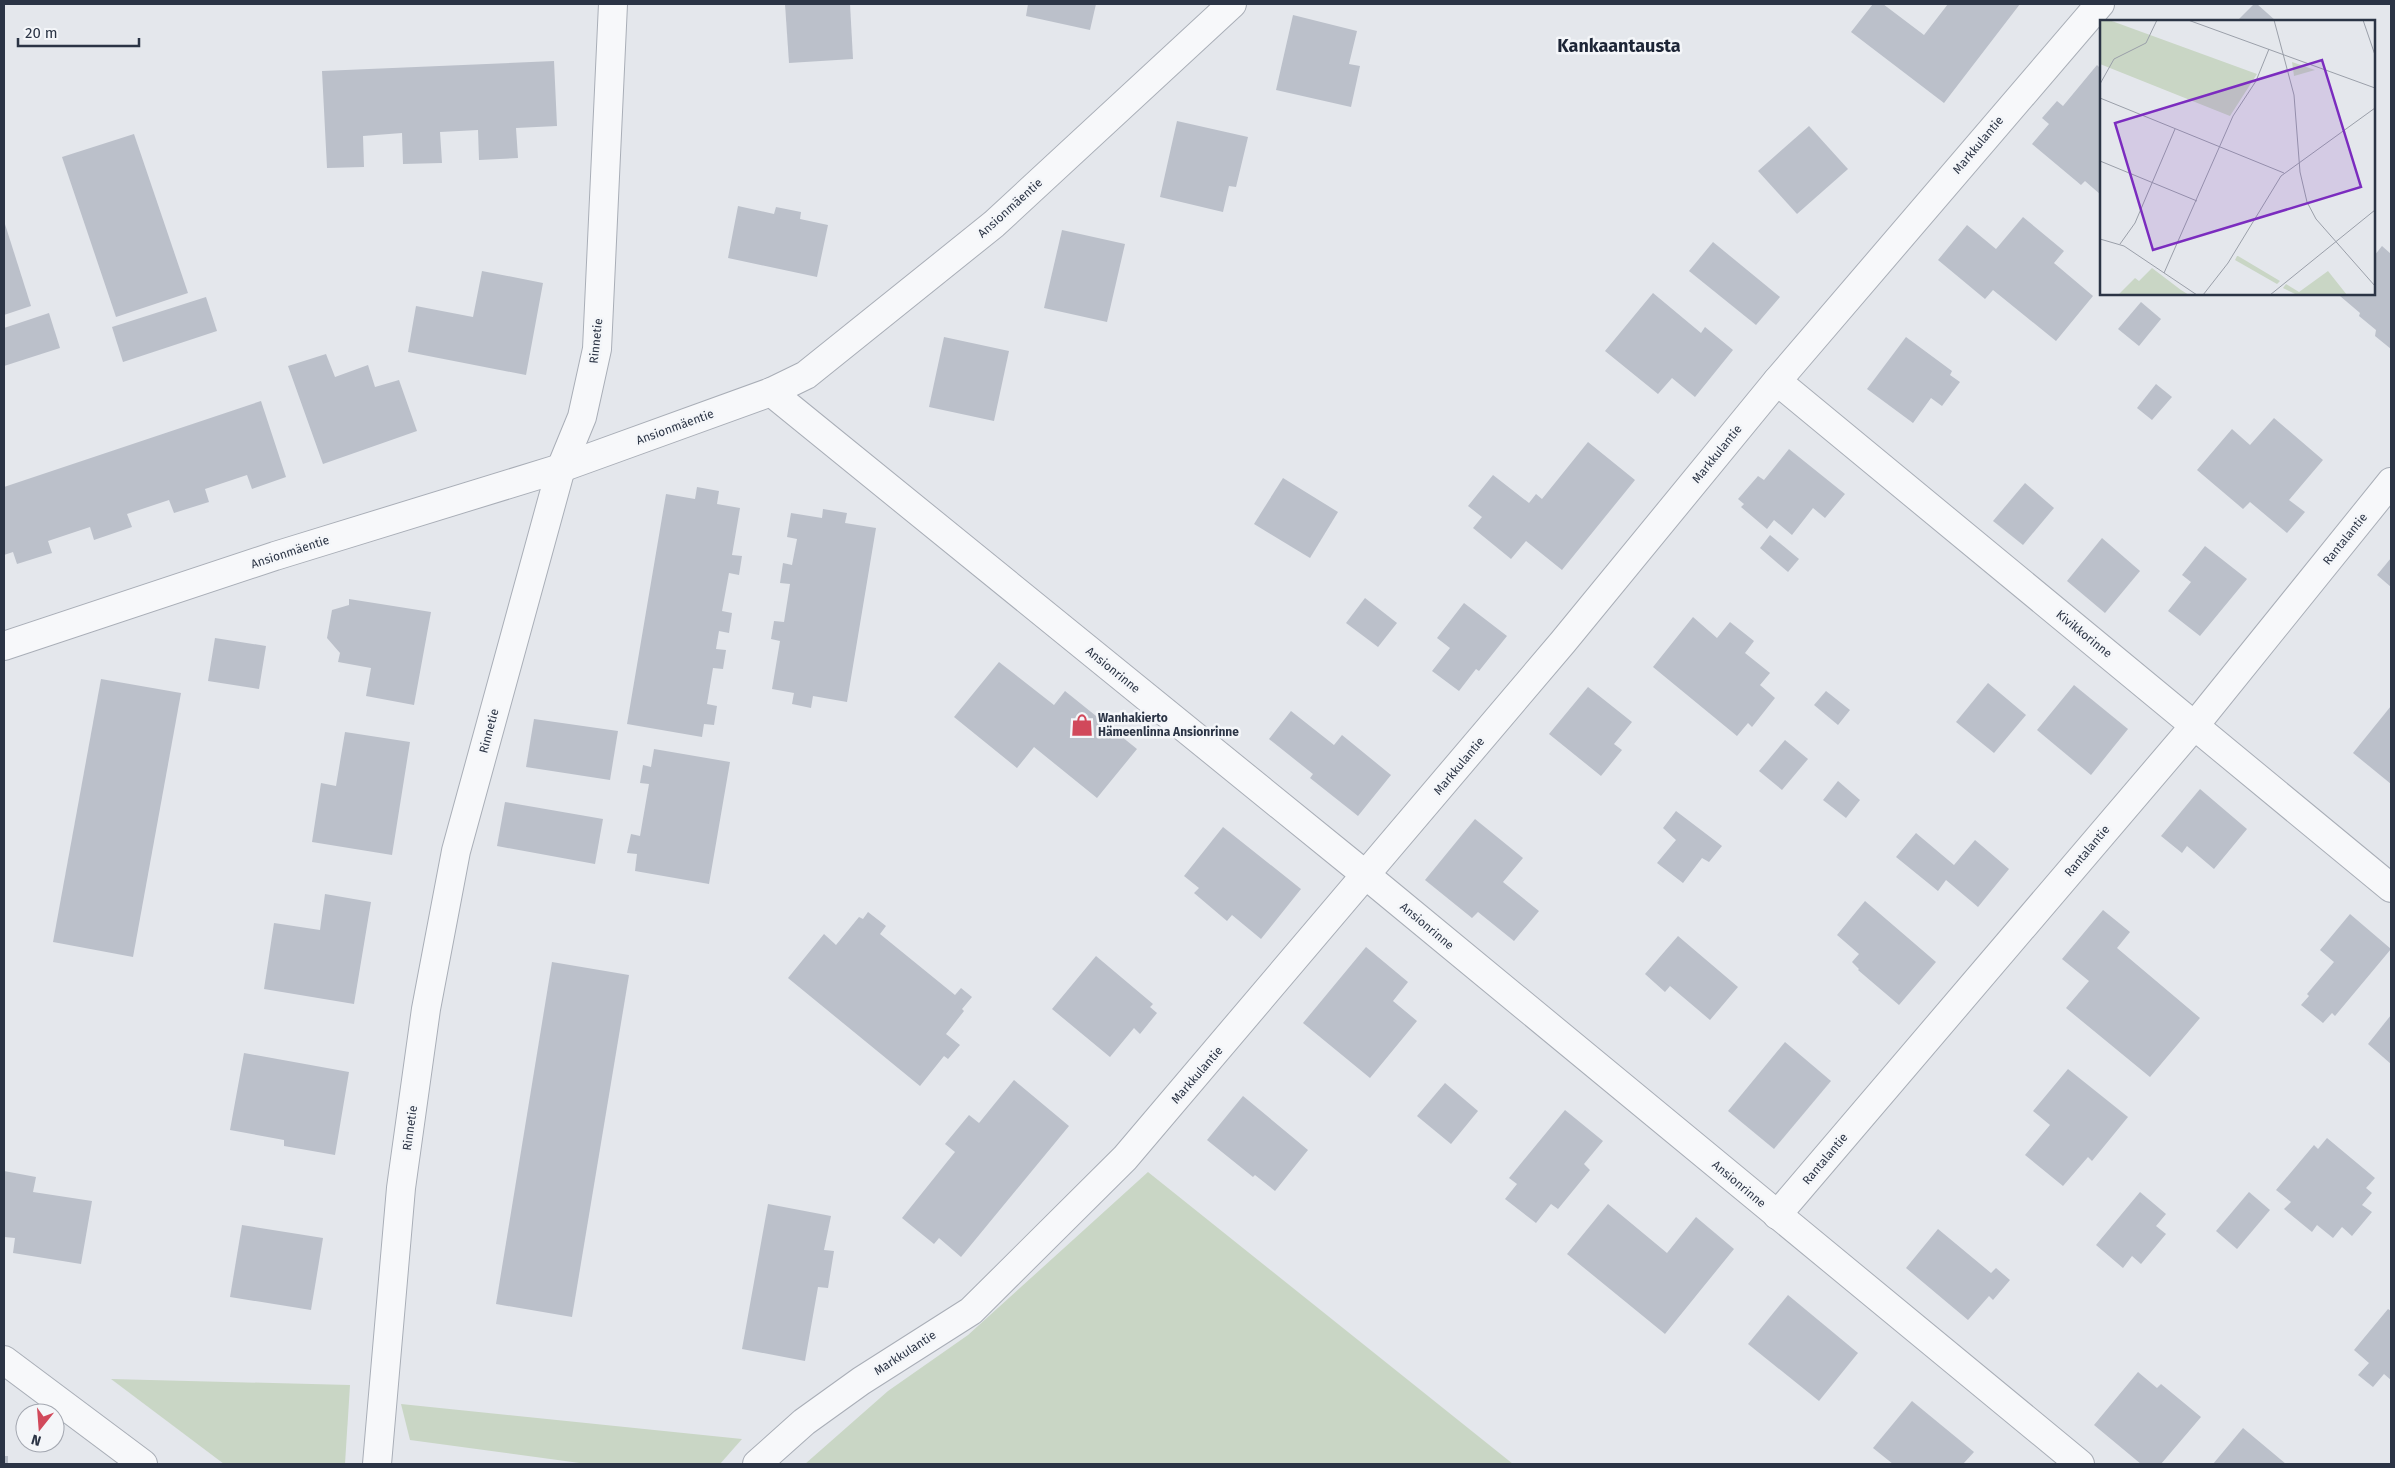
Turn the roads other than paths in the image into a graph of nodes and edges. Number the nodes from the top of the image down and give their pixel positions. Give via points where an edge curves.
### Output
1 (613, 4) edge
2 (1232, 4) edge
3 (2100, 4) edge
4 (1777, 382) junction
5 (771, 392) junction
6 (561, 468) junction
7 (2391, 482) edge
8 (4, 646) edge
9 (2194, 725) junction
10 (1367, 876) junction
11 (2391, 888) edge
12 (1777, 1215) junction
13 (4, 1360) edge
14 (143, 1464) edge
15 (377, 1464) edge
16 (757, 1464) edge
17 (2080, 1464) edge

1 - 6 street, Rinnetie via 597,349 582,417
2 - 5 street, Ansionmäentie via 994,224 806,375
3 - 4 street, Markkulantie
4 - 9 street, Kivikkorinne
4 - 10 street, Markkulantie
5 - 6 street, Ansionmäentie
5 - 10 street, Ansionrinne
6 - 8 street, Ansionmäentie via 274,556
6 - 15 street, Rinnetie via 456,851 426,1009 401,1188
7 - 9 street, Rantalantie
9 - 11 street, Kivikkorinne
9 - 12 street, Rantalantie
10 - 12 street, Ansionrinne
10 - 16 street, Markkulantie via 1125,1158 971,1311 861,1381 804,1422
12 - 17 street, Ansionrinne
13 - 14 street

